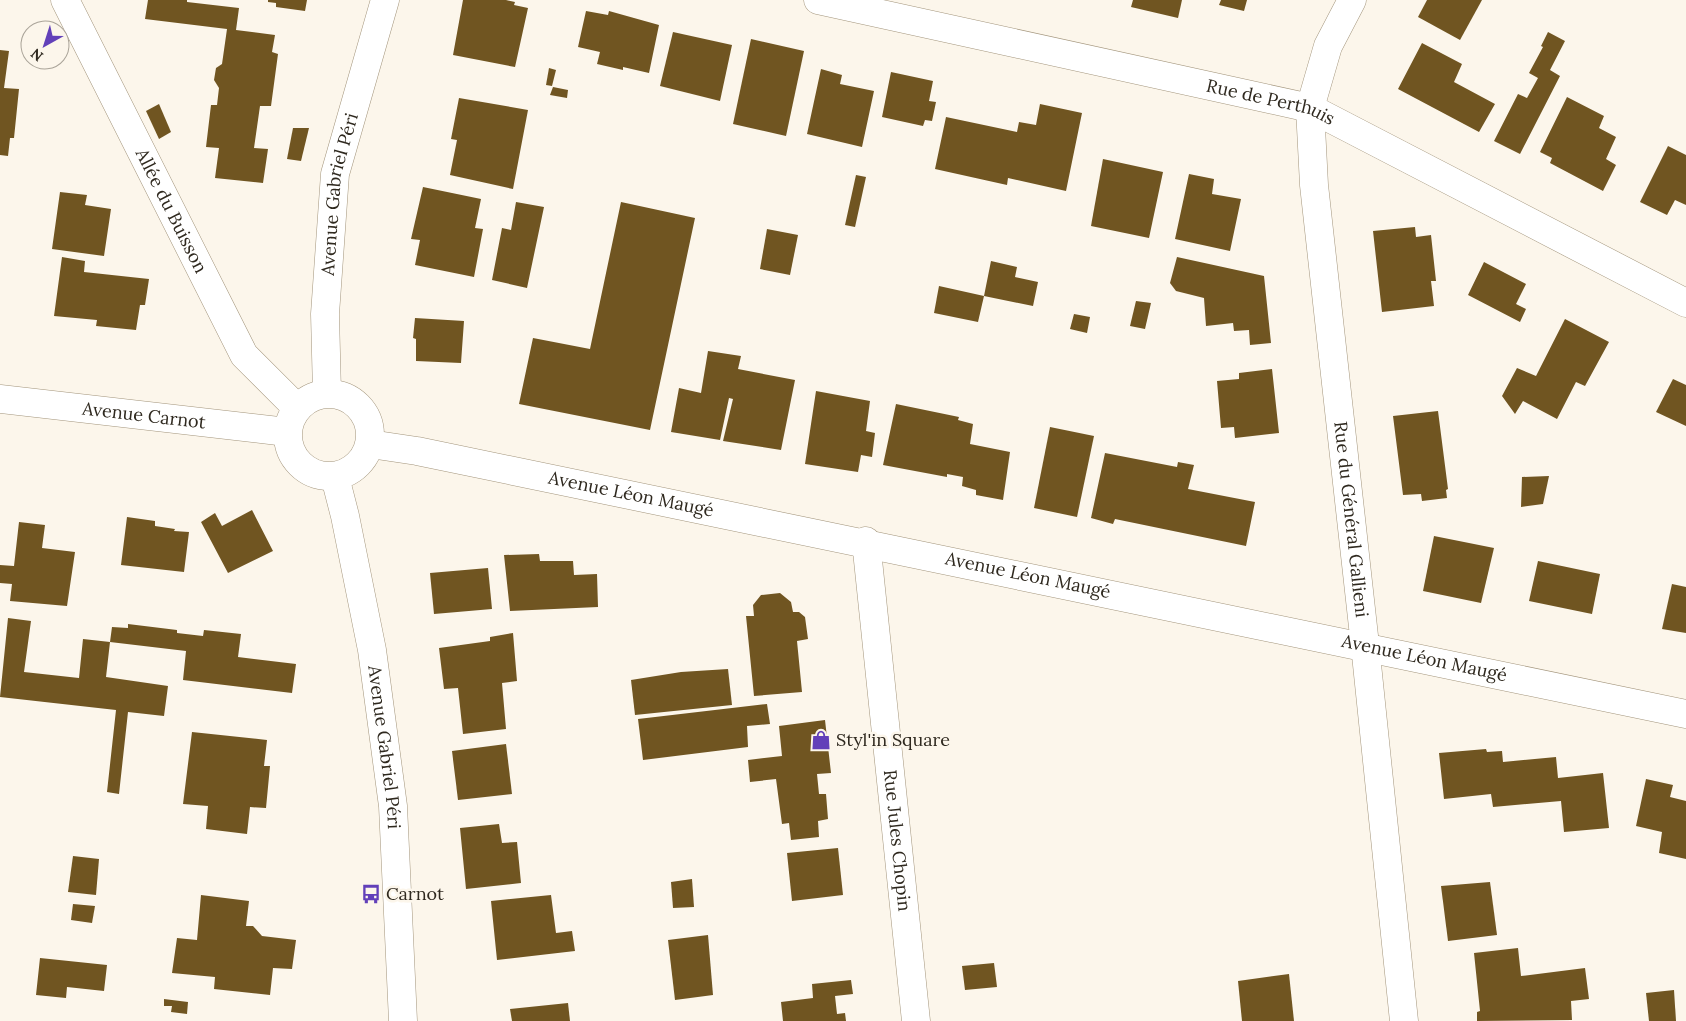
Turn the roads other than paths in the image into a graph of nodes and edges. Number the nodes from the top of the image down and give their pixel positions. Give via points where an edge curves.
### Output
1 (65, 0) edge
2 (385, 0) edge
3 (818, 0) edge
4 (1352, 0) edge
5 (1310, 108) junction
6 (1686, 303) edge
7 (327, 393) junction
8 (0, 399) edge
9 (292, 420) junction
10 (370, 444) junction
11 (335, 477) junction
12 (866, 541) junction
13 (1365, 645) junction
14 (1686, 714) edge
15 (403, 1021) edge
16 (916, 1021) edge
17 (1404, 1021) edge

1 - 9 street, Allée du Buisson via 244,355
2 - 7 street, Avenue Gabriel Péri via 334,174 325,314
3 - 5 street, Rue de Perthuis
4 - 5 street, Rue du Général Gallieni via 1328,46
5 - 6 street, Rue de Perthuis
5 - 13 street, Rue du Général Gallieni via 1314,185
7 - 9 street via 311,397
7 - 10 street via 351,400 368,419
8 - 9 street, Avenue Carnot
9 - 11 street via 293,456 310,473
10 - 11 street via 358,466
10 - 12 street, Avenue Léon Maugé
11 - 15 street, Avenue Gabriel Péri via 372,650 394,806
12 - 13 street, Avenue Léon Maugé
12 - 16 street, Rue Jules Chopin
13 - 14 street, Avenue Léon Maugé
13 - 17 street, Rue du Général Gallieni

